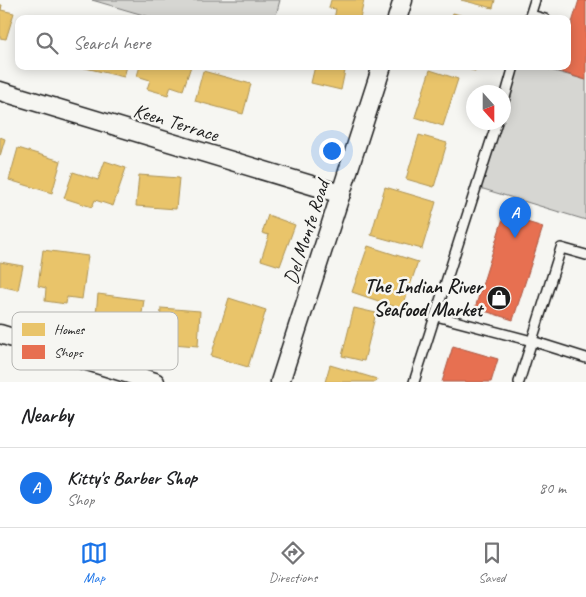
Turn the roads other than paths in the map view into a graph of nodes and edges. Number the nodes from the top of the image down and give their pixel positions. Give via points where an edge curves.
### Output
1 (404, 0) edge
2 (535, 0) edge
3 (398, 15) edge
4 (531, 15) edge
5 (381, 70) edge
6 (513, 70) edge
7 (509, 85) edge
8 (0, 90) edge
9 (494, 130) edge
10 (341, 194) junction
11 (586, 256) edge
12 (436, 316) junction
13 (0, 334) edge
14 (12, 338) edge
15 (532, 341) junction
16 (586, 358) edge
17 (117, 370) edge
18 (156, 382) edge
19 (280, 382) edge
20 (414, 382) edge
21 (519, 382) edge

1 - 3 street
2 - 4 lane
5 - 10 street, Del Monte Road
6 - 7 lane
8 - 10 street, Keen Terrace
9 - 12 lane
10 - 19 street, Del Monte Road
11 - 15 lane via 561,248
12 - 15 lane
12 - 20 lane
13 - 14 street
15 - 16 lane
15 - 21 lane
17 - 18 street

